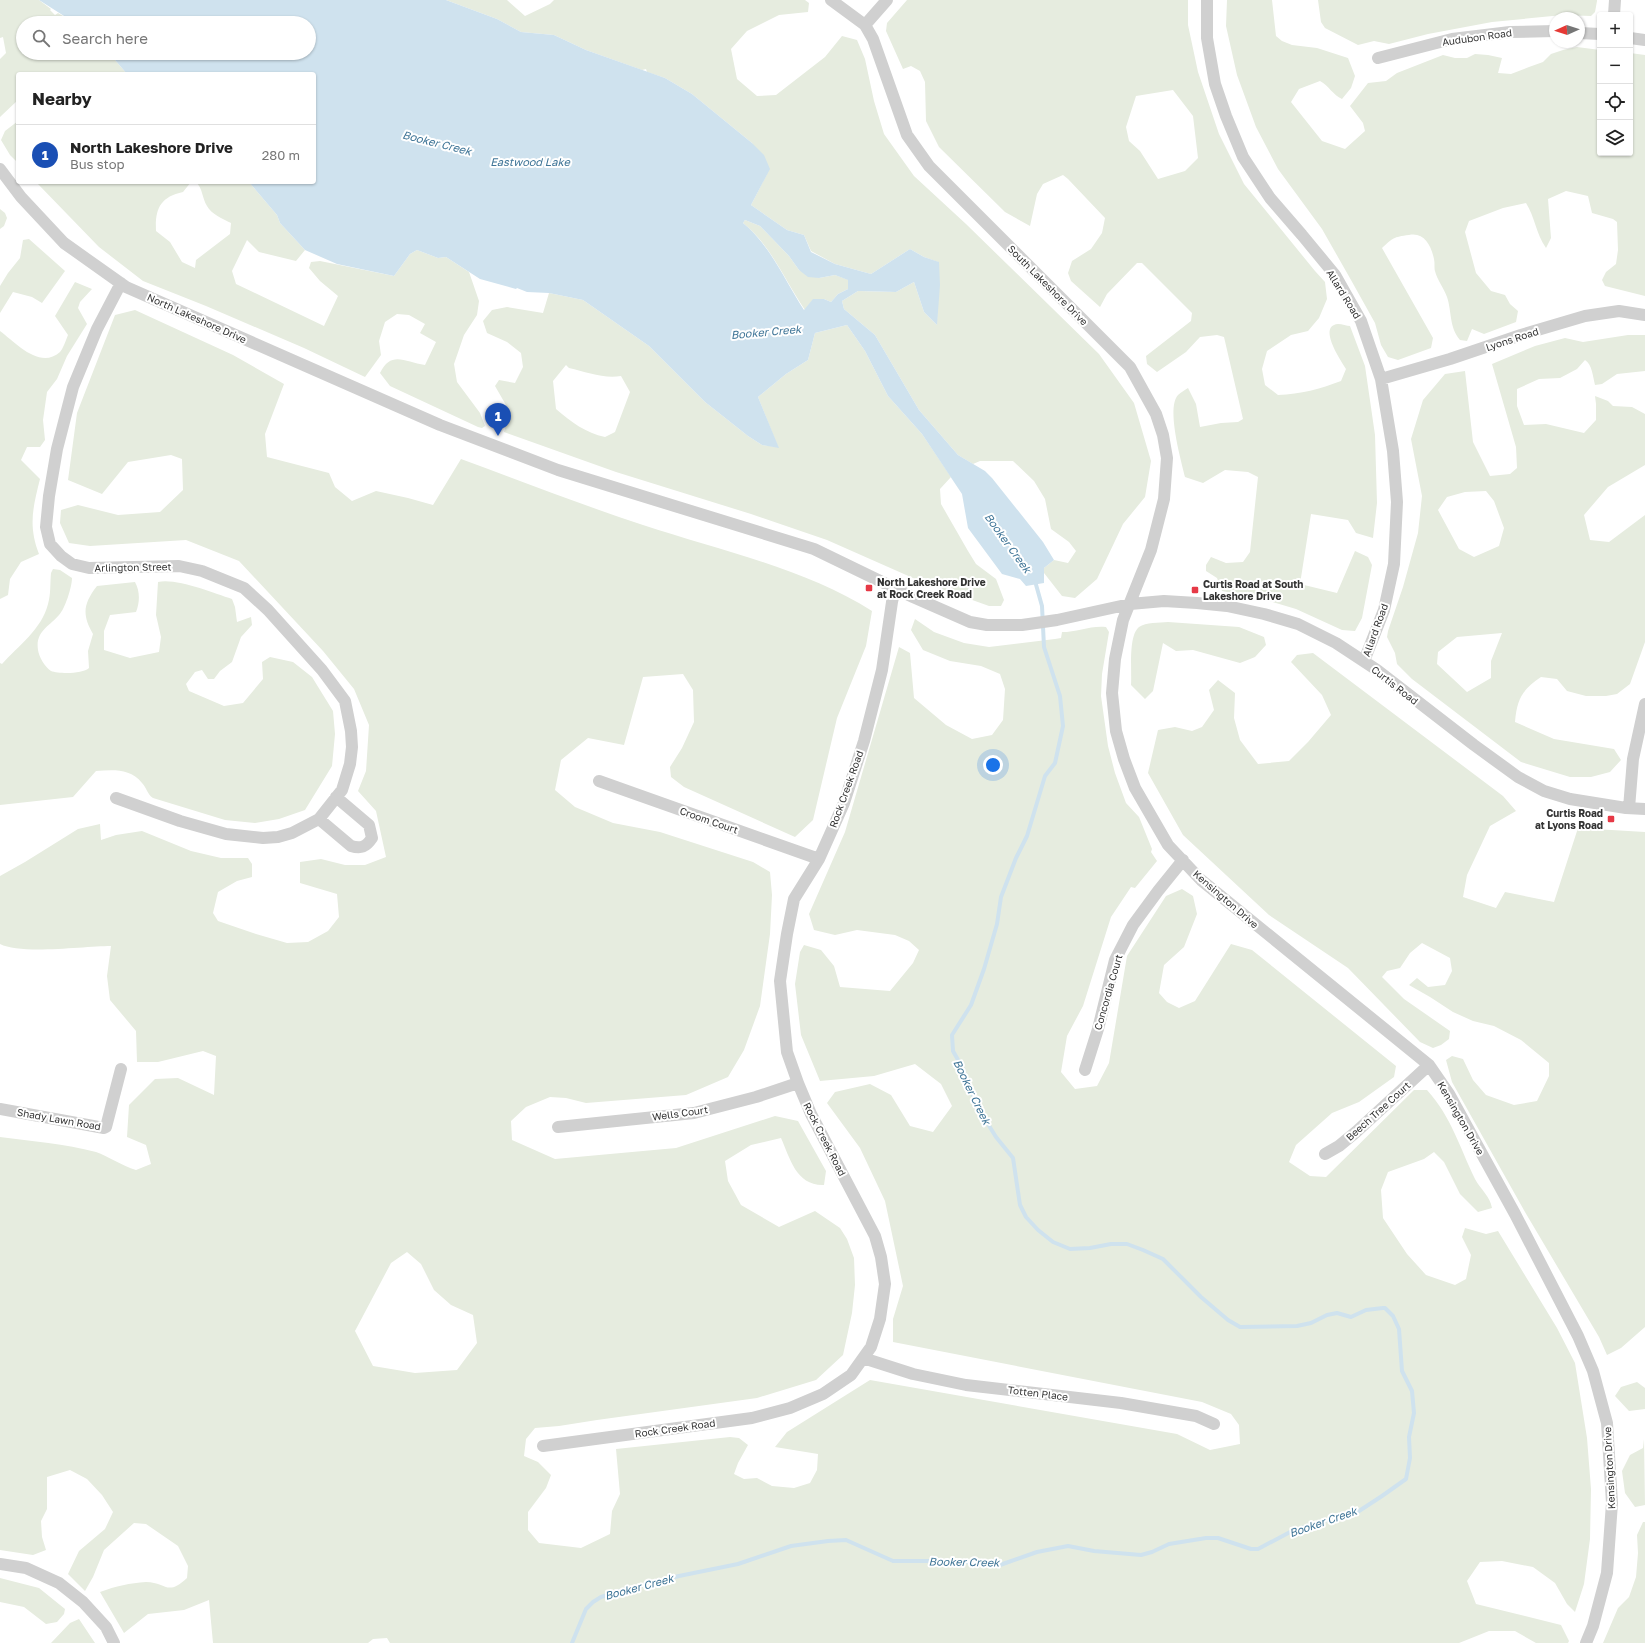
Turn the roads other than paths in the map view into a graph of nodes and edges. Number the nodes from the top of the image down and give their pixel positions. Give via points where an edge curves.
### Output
1 (831, 0) edge
2 (887, 0) edge
3 (1207, 0) edge
4 (1615, 0) edge
5 (1614, 12) edge
6 (865, 25) junction
7 (1549, 31) edge
8 (1585, 33) edge
9 (1597, 34) edge
10 (1633, 38) edge
11 (1645, 40) edge
12 (1378, 58) dead end
13 (0, 169) edge
14 (121, 283) junction
15 (1645, 315) edge
16 (1381, 379) junction
17 (895, 589) junction
18 (1130, 604) junction
19 (1364, 661) junction
20 (1645, 704) edge
21 (599, 781) dead end
22 (336, 797) junction
23 (116, 798) dead end
24 (1629, 808) junction
25 (1645, 809) edge
26 (319, 819) junction
27 (818, 859) junction
28 (1183, 860) junction
29 (1429, 1065) junction
30 (121, 1069) dead end
31 (1084, 1070) dead end
32 (798, 1083) junction
33 (0, 1109) edge
34 (558, 1127) dead end
35 (1325, 1154) dead end
36 (863, 1358) junction
37 (1214, 1424) dead end
38 (543, 1446) dead end
39 (0, 1564) edge
40 (114, 1643) edge
41 (1586, 1643) edge

1 - 6 street, South Lakeshore Drive
2 - 6 street
3 - 16 street, Allard Road via 1207,38 1215,84 1243,157 1270,198 1334,275 1361,321
4 - 5 street
6 - 18 street, South Lakeshore Drive via 873,39 907,136 929,166 1130,367 1156,414 1167,458 1164,499 1151,550
7 - 12 street, Audubon Road via 1510,32 1452,39
8 - 9 street
10 - 11 street
13 - 14 street, North Lakeshore Drive via 21,197 64,243
14 - 17 street, North Lakeshore Drive via 440,425 558,470 814,549
14 - 22 street, Arlington Street via 97,329 73,387 57,449 49,496 46,527 50,544 72,564 89,568 179,566 202,571 244,588 268,610 322,670 345,702 352,747 342,790
15 - 16 street, Lyons Road via 1619,311 1585,316
16 - 19 street, Allard Road via 1393,451 1397,502 1394,564 1384,610
17 - 18 street, North Lakeshore Drive via 970,622 986,625 1022,625 1058,620
17 - 27 street, Rock Creek Road via 882,670 864,741 844,803
18 - 19 street, Curtis Road via 1197,603 1264,614 1305,627
18 - 28 street, Kensington Drive via 1123,620 1115,659 1112,693 1116,731 1135,788 1168,845
19 - 24 street, Curtis Road via 1518,777 1544,791 1570,799
20 - 24 street via 1633,759
21 - 27 street, Croom Court
22 - 26 street, Arlington Street
22 - 26 street via 369,825 372,838 368,844 363,847 351,846
23 - 26 street, Arlington Street via 226,834 263,838 292,833
24 - 25 street, Curtis Road
27 - 32 street, Rock Creek Road via 794,899 780,981 787,1052
28 - 29 street, Kensington Drive via 1207,885
28 - 31 street, Concordia Court via 1133,925 1116,960
29 - 35 street, Beech Tree Court via 1356,1132
29 - 41 street, Kensington Drive via 1453,1100 1515,1214 1578,1336 1593,1371 1607,1423 1612,1503 1608,1573
30 - 33 street, Shady Lawn Road via 104,1128
32 - 34 street, Wells Court via 694,1113
32 - 36 street, Rock Creek Road via 810,1114 875,1236 881,1256 885,1284 880,1319 871,1347
36 - 37 street, Totten Place via 913,1374 966,1385 1121,1403 1196,1416
36 - 38 street, Rock Creek Road via 851,1375 823,1394 790,1408 752,1418
39 - 40 street via 26,1568 59,1583 83,1602 106,1627

